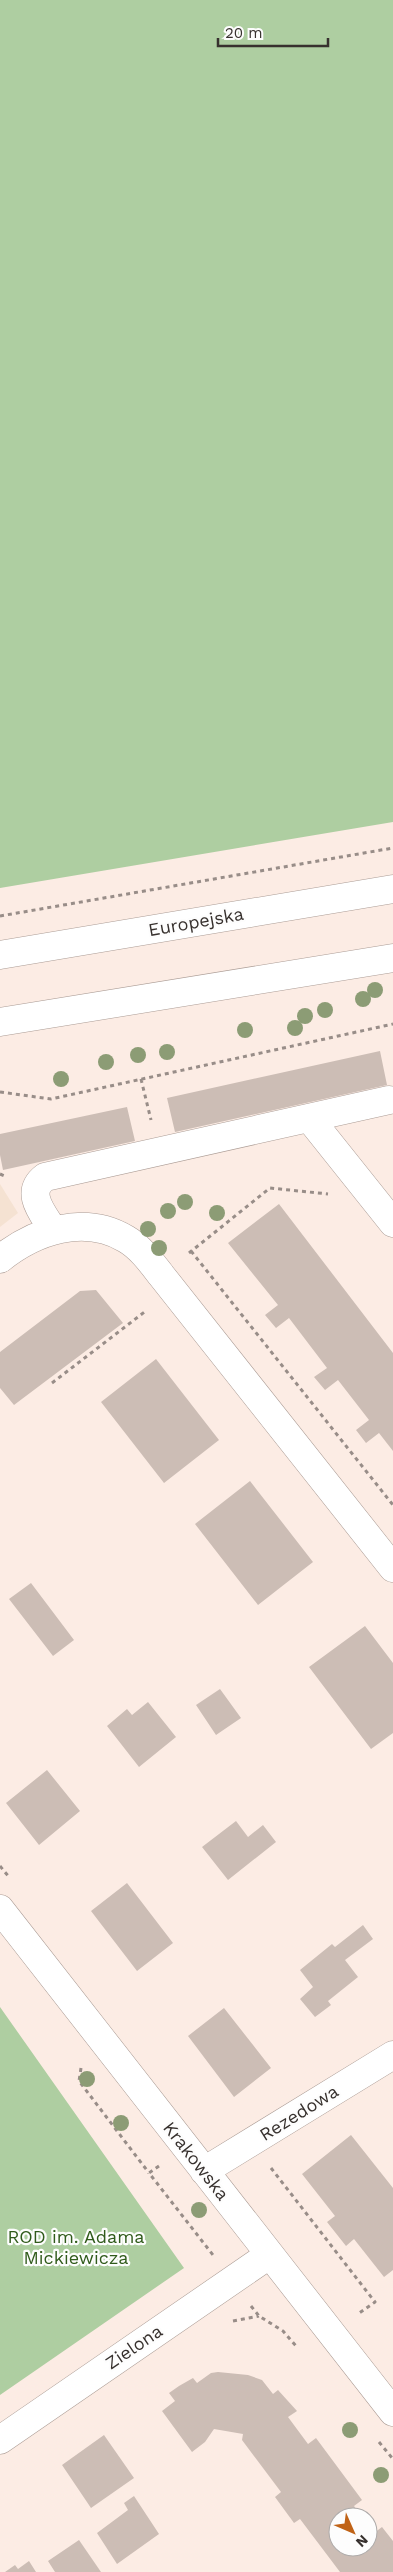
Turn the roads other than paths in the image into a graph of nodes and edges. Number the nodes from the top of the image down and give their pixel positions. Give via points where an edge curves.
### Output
1 (393, 889) edge
2 (0, 955) edge
3 (393, 958) edge
4 (0, 1022) edge
5 (389, 1100) dead end
6 (310, 1119) junction
7 (393, 1223) edge
8 (53, 1230) junction
9 (0, 1259) edge
10 (393, 1568) edge
11 (0, 1909) edge
12 (393, 2055) edge
13 (204, 2171) junction
14 (269, 2255) junction
15 (393, 2412) edge
16 (0, 2440) edge

1 - 2 street, Europejska
3 - 4 street
5 - 6 street
6 - 7 street
6 - 8 street via 45,1178 37,1183 35,1199
8 - 9 street via 18,1244
8 - 10 street via 92,1227 107,1230 139,1250
11 - 13 street, Krakowska
12 - 13 street, Rezedowa
13 - 14 street, Krakowska
14 - 15 street, Krakowska
14 - 16 street, Zielona

